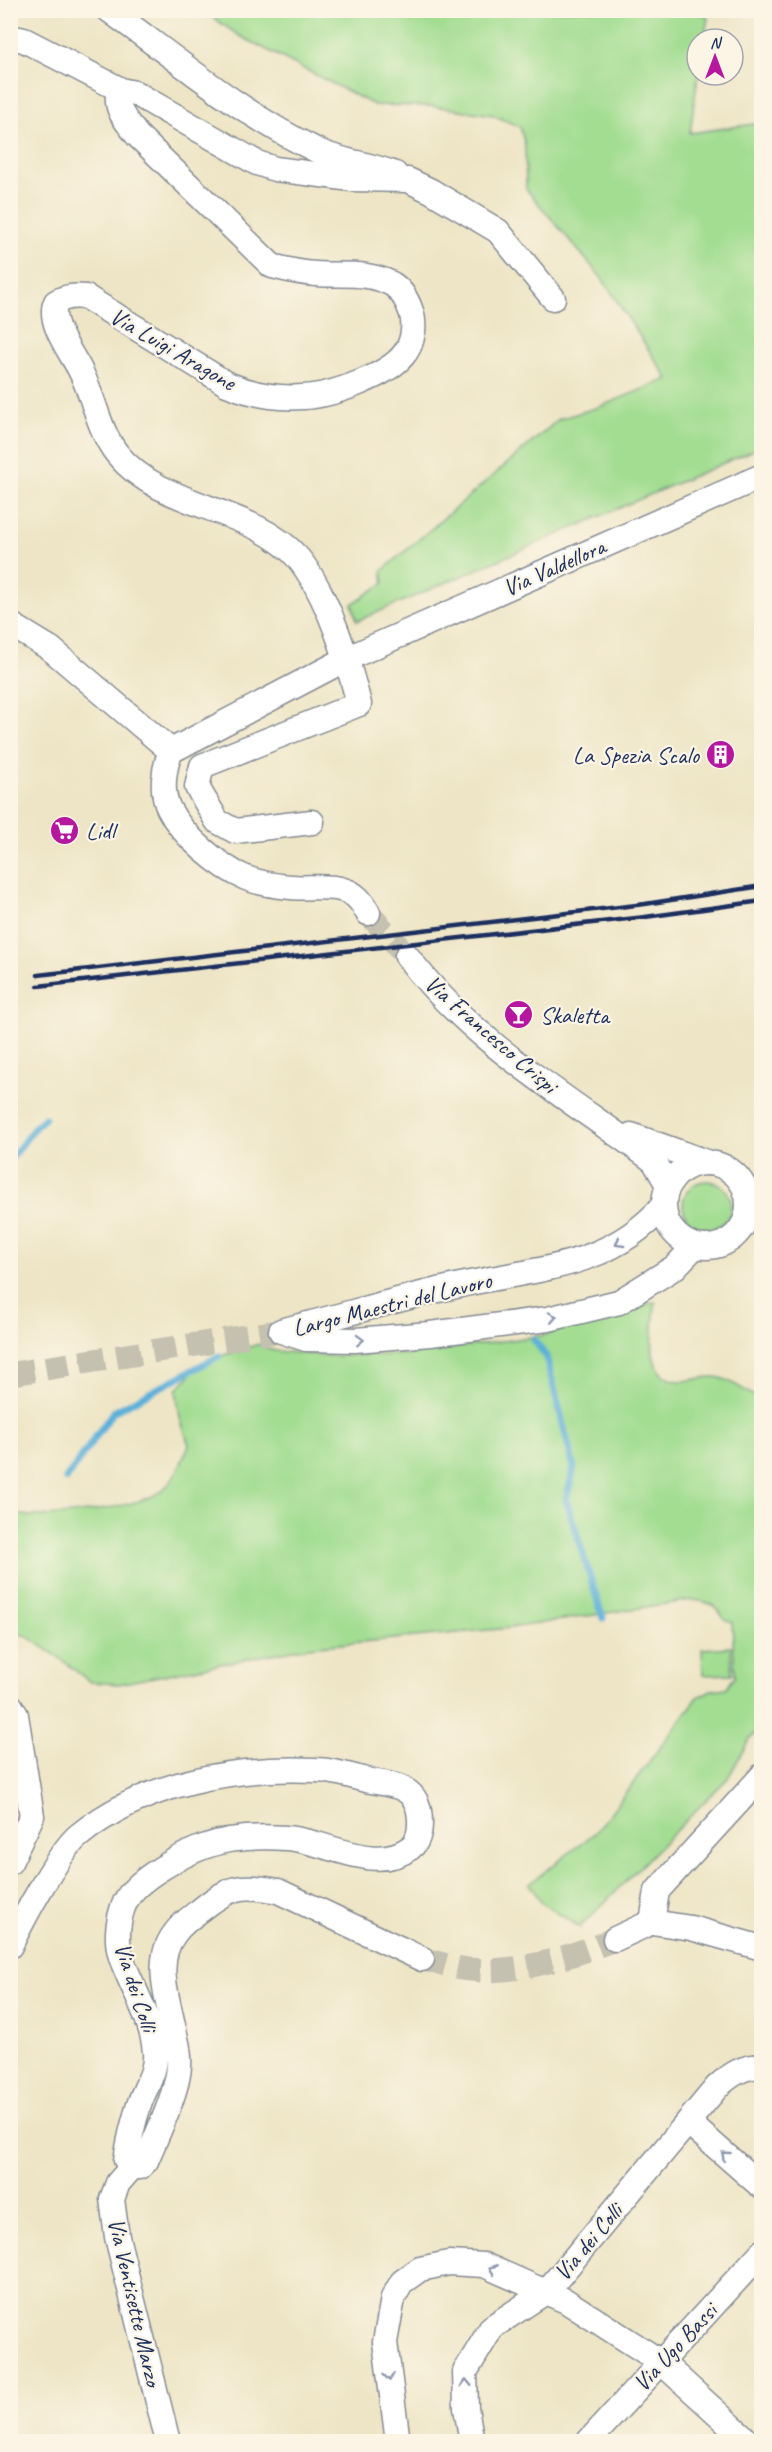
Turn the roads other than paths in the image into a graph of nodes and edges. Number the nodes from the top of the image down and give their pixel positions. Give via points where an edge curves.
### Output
1 (109, 10) edge
2 (10, 37) edge
3 (123, 91) junction
4 (408, 180) junction
5 (553, 298) dead end
6 (762, 476) edge
7 (10, 624) edge
8 (348, 658) junction
9 (171, 751) junction
10 (312, 822) dead end
11 (369, 913) tunnel mouth
12 (407, 956) tunnel mouth
13 (609, 1127) junction
14 (709, 1163) junction
15 (734, 1174) junction
16 (762, 1182) edge
17 (666, 1196) junction
18 (752, 1227) edge
19 (695, 1246) junction
20 (10, 1705) edge
21 (762, 1776) edge
22 (10, 1862) edge
23 (652, 1922) junction
24 (615, 1939) tunnel mouth
25 (10, 1946) edge
26 (762, 1948) edge
27 (422, 1959) tunnel mouth
28 (762, 2066) edge
29 (689, 2123) junction
30 (132, 2167) junction
31 (762, 2187) edge
32 (762, 2252) edge
33 (547, 2291) junction
34 (661, 2362) junction
35 (168, 2442) edge
36 (398, 2442) edge
37 (472, 2442) edge
38 (588, 2442) edge
39 (749, 2442) edge

1 - 4 street via 247,110 317,151 374,166
2 - 3 street via 24,40
3 - 4 street via 135,93 257,163 286,171 352,179
3 - 8 street, Via Luigi Aragone via 118,103 137,135 272,266 292,272 376,277 393,285 409,305 414,322 412,336 405,354 390,367 350,386 300,398 251,394 227,384 86,297 62,298 53,311 117,454 139,477 249,525 297,557 312,579
4 - 5 street via 498,231
6 - 8 street, Via Valdellora
7 - 9 street via 51,649
8 - 9 street, Via Valdellora
8 - 10 street via 359,704 202,766 197,787 217,821 235,831
9 - 11 street via 165,780 168,808 190,839 208,854 246,878 290,887 347,891
12 - 13 street, Via Francesco Crispi via 420,974 508,1056
13 - 14 street, Via Francesco Crispi
13 - 17 street, Via Francesco Crispi via 654,1161
14 - 15 street
14 - 17 street, Largo Maestri del Lavoro via 686,1168 676,1175
15 - 16 street
15 - 18 street via 743,1185
17 - 19 street via 672,1231
17 -> 19 street, Largo Maestri del Lavoro via 647,1225 616,1246 575,1263 455,1286 281,1331 306,1339 354,1340 548,1319 619,1302 675,1267
18 - 19 street via 718,1245
20 - 22 street via 16,1715 32,1816
21 - 23 street via 657,1891
23 - 24 street
23 - 26 street via 691,1928
25 - 30 street, Via dei Colli via 75,1838 131,1802 187,1783 238,1772 318,1770 401,1787 413,1795 420,1832 414,1845 386,1859 288,1838 240,1838 203,1847 146,1880 129,1896 120,1917 120,1954 151,2027 155,2054 154,2069 129,2140 126,2160
27 - 30 street, Via dei Colli via 278,1891 256,1886 220,1894 183,1924 167,1946 163,1974 179,2051 179,2075 146,2161 140,2167
28 - 29 street, Via dei Colli via 730,2076
31 -> 29 street
29 - 33 street, Via dei Colli
30 - 35 street, Via Ventisette Marzo via 114,2191 113,2208
32 - 34 street, Via Ugo Bassi
33 - 34 street
33 -> 36 street via 484,2265 449,2263 420,2269 402,2282 393,2298 385,2342
37 -> 33 street, Via dei Colli via 465,2372 492,2327
34 - 38 street, Via Ugo Bassi
34 - 39 street

